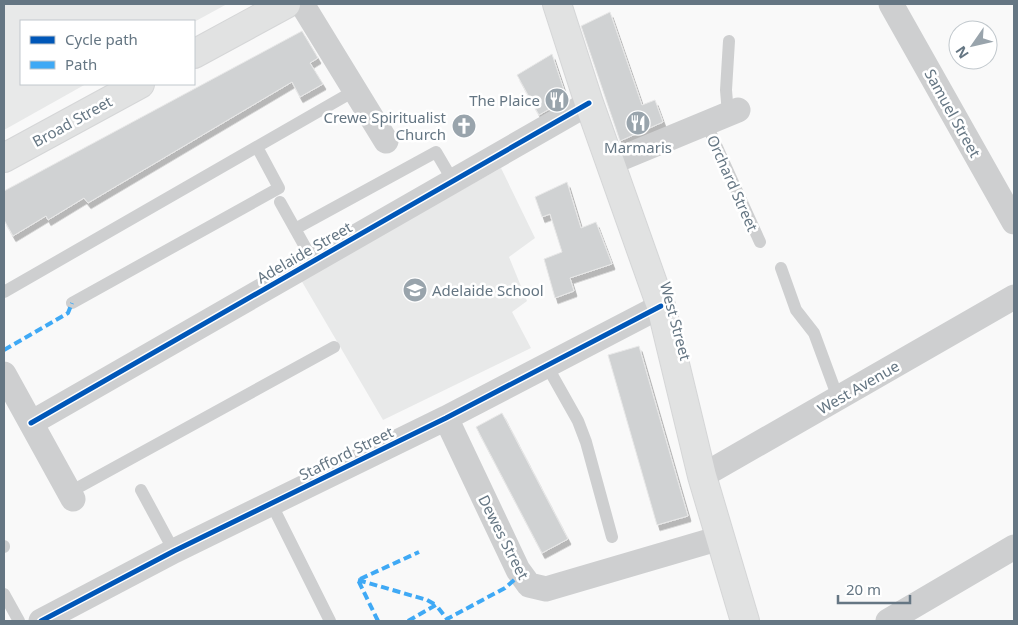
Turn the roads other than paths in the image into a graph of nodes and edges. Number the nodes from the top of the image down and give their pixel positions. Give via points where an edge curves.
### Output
1 (286, 4) edge
2 (302, 4) edge
3 (557, 4) edge
4 (891, 4) edge
5 (729, 41) dead end
6 (195, 53) edge
7 (138, 85) edge
8 (354, 91) junction
9 (589, 103) junction
10 (724, 115) junction
11 (386, 141) dead end
12 (257, 147) junction
13 (4, 158) edge
14 (610, 163) junction
15 (453, 181) junction
16 (280, 202) dead end
17 (1014, 222) edge
18 (295, 229) junction
19 (760, 242) dead end
20 (313, 261) junction
21 (781, 268) dead end
22 (4, 292) edge
23 (1014, 297) edge
24 (72, 303) dead end
25 (661, 306) junction
26 (334, 347) dead end
27 (547, 366) junction
28 (4, 374) edge
29 (838, 398) junction
30 (446, 418) junction
31 (31, 423) junction
32 (702, 476) junction
33 (142, 490) dead end
34 (72, 495) joint
35 (271, 503) junction
36 (612, 537) dead end
37 (720, 538) junction
38 (1014, 547) edge
39 (174, 551) junction
40 (4, 594) edge
41 (19, 621) edge
42 (40, 621) edge
43 (330, 621) edge
44 (745, 621) edge
45 (888, 621) edge

1 - 6 main road
2 - 8 street
3 - 9 main road, West Street
4 - 17 street, Samuel Street
5 - 10 lane
7 - 13 main road, Broad Street
8 - 11 street
8 - 12 lane
9 - 14 main road, West Street
9 - 15 street, Adelaide Street
10 - 14 street, Orchard Street
10 - 19 lane, Orchard Street
12 - 22 lane
12 - 24 lane via 279,188
14 - 25 main road, West Street
15 - 18 lane via 436,152
15 - 20 street, Adelaide Street
16 - 18 lane
18 - 20 lane
20 - 31 street, Adelaide Street
21 - 29 lane via 796,310 814,333
23 - 29 street, West Avenue
25 - 27 street, Stafford Street
25 - 32 main road, West Street
26 - 34 lane
27 - 30 street, Stafford Street
27 - 36 lane via 586,442
28 - 31 street
29 - 32 street, West Avenue
30 - 35 street, Stafford Street
30 - 37 street, Dewes Street via 518,570 529,585 546,589
31 - 34 street
32 - 37 main road, West Street
33 - 39 lane
35 - 39 street, Stafford Street
35 - 43 lane
37 - 44 main road, West Street
38 - 45 street
39 - 42 street, Stafford Street
40 - 41 lane

